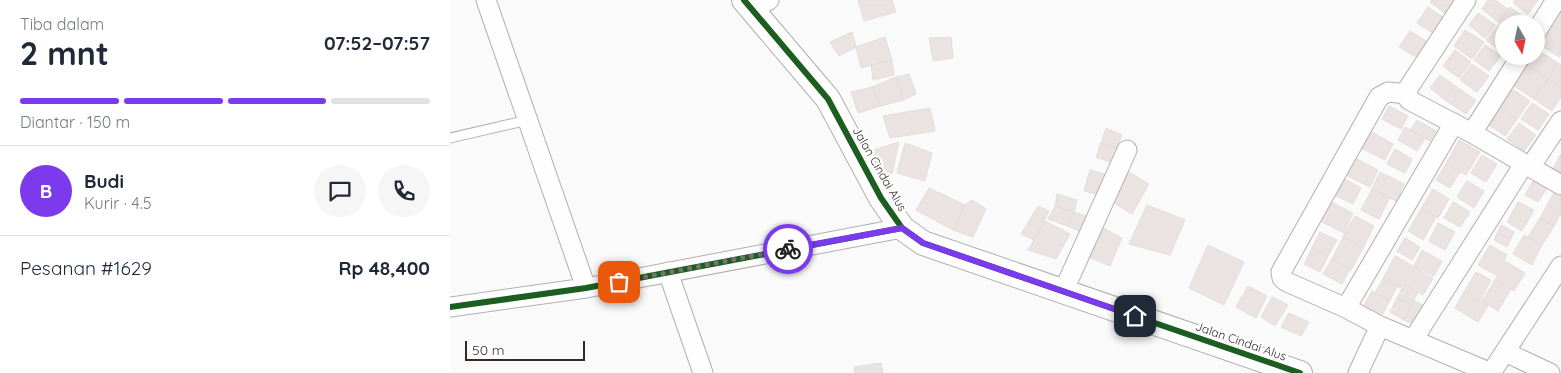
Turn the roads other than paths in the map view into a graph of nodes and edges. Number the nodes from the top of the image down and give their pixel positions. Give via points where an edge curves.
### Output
1 (486, 0) edge
2 (1466, 0) edge
3 (1556, 0) edge
4 (755, 3) edge
5 (1545, 18) edge
6 (1515, 65) edge
7 (1407, 94) junction
8 (528, 120) junction
9 (1561, 121) edge
10 (1454, 123) junction
11 (1472, 133) junction
12 (450, 138) edge
13 (1127, 150) dead end
14 (1527, 166) junction
15 (1561, 185) edge
16 (902, 228) junction
17 (668, 272) junction
18 (1558, 277) edge
19 (586, 288) junction
20 (1063, 292) junction
21 (450, 307) edge
22 (1346, 308) junction
23 (1380, 326) junction
24 (1413, 340) junction
25 (1505, 352) junction
26 (703, 373) edge
27 (1300, 373) edge
28 (1358, 373) edge
29 (1491, 373) edge
30 (1550, 373) edge

1 - 8 street
2 - 7 street
3 - 5 street
4 - 16 street, Jalan Cindai Alus via 828,99 881,198
6 - 11 street
7 - 10 street via 1409,100
7 - 22 street via 1388,92 1379,97 1281,272 1287,282
8 - 12 lane
8 - 19 street
9 - 14 street
10 - 11 street
10 - 22 street
11 - 14 street
13 - 20 street
14 - 15 street
14 - 24 street
16 - 17 street
16 - 20 street, Jalan Cindai Alus via 923,243
17 - 19 street
17 - 26 street
18 - 25 street
19 - 21 street
20 - 27 street, Jalan Cindai Alus via 1259,362
22 - 23 street
23 - 24 street
23 - 28 street
24 - 29 street
25 - 29 street
25 - 30 street

